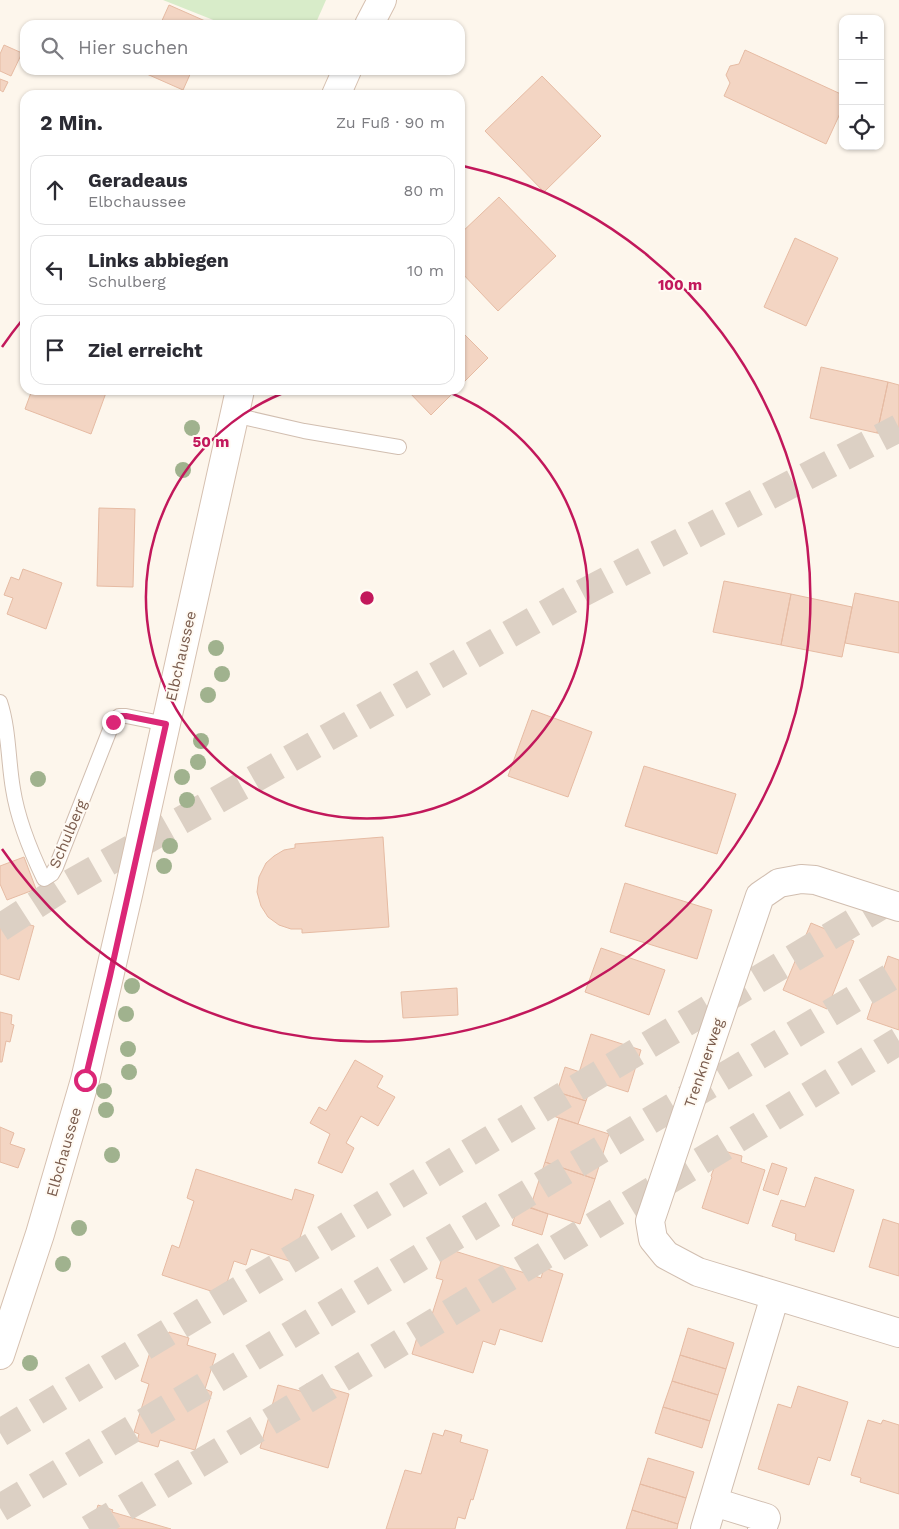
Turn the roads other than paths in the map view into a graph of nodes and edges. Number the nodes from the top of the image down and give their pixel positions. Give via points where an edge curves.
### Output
1 (382, 0) edge
2 (372, 20) edge
3 (345, 75) edge
4 (338, 90) edge
5 (237, 403) edge
6 (399, 447) dead end
7 (0, 702) edge
8 (166, 724) junction
9 (899, 907) edge
10 (775, 1296) junction
11 (899, 1333) edge
12 (0, 1355) edge
13 (714, 1502) junction
14 (706, 1529) edge
15 (762, 1529) edge

1 - 2 street
3 - 4 street
5 - 6 lane via 304,431
5 - 8 street, Elbchaussee
7 - 8 lane, Schulberg via 19,819 44,879 56,867 113,722 119,716 126,716
8 - 12 street, Elbchaussee via 85,1080
9 - 10 street, Trenknerweg via 815,880 779,883 760,896 650,1221 653,1239 666,1255 698,1272
10 - 11 street, Trenknerweg
10 - 13 street
13 - 14 street
13 - 15 street via 766,1518

